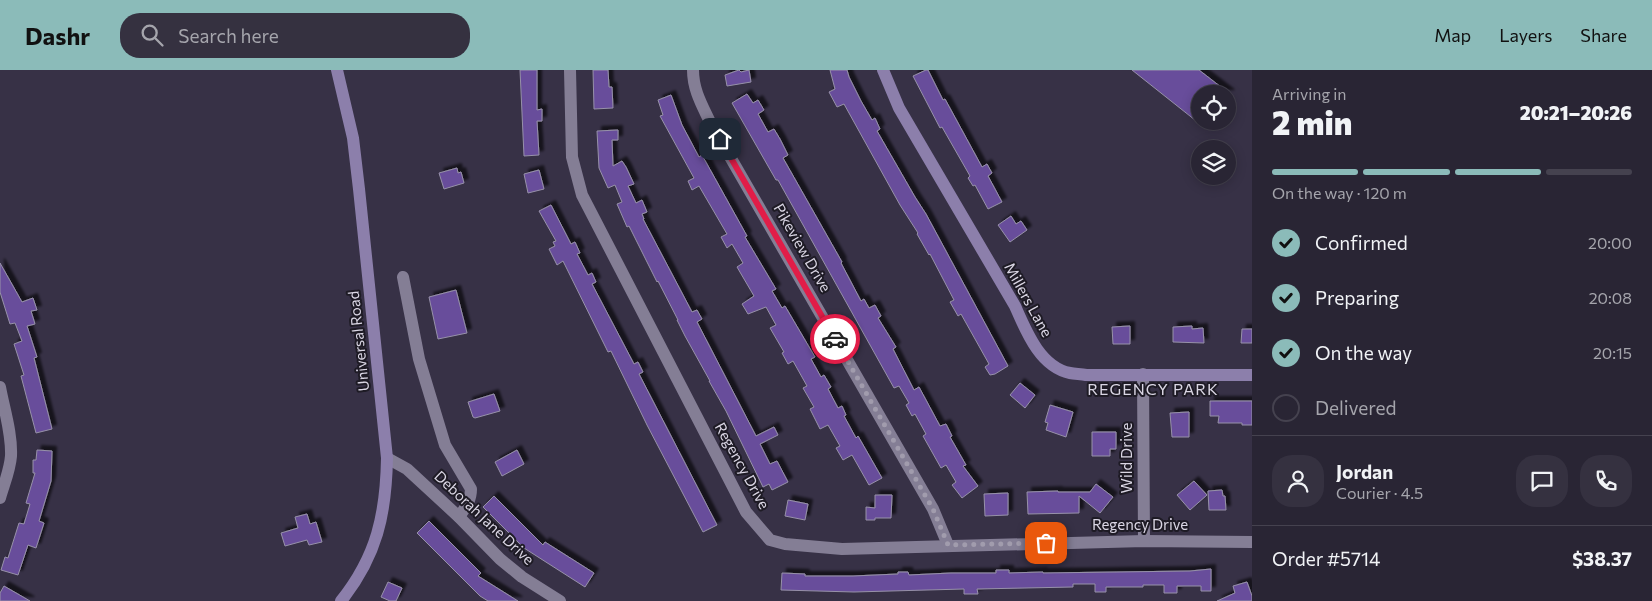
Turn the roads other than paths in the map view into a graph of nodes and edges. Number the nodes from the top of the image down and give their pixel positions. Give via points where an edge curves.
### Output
1 (337, 70) edge
2 (570, 70) edge
3 (692, 70) edge
4 (883, 70) edge
5 (403, 277) dead end
6 (1143, 374) junction
7 (1252, 375) edge
8 (0, 387) edge
9 (387, 458) junction
10 (0, 498) edge
11 (459, 517) junction
12 (1144, 541) junction
13 (1252, 542) edge
14 (948, 545) junction
15 (341, 601) edge
16 (560, 601) edge

1 - 9 street, Universal Road via 353,138 360,189
2 - 14 street, Regency Drive via 572,157 582,195 746,512 770,540 785,544 842,549
3 - 14 street, Pikeview Drive via 695,92 710,122 933,509
4 - 6 street, Millers Lane via 899,108 1038,351 1050,363 1068,373
5 - 11 street via 419,359 445,445 471,489 471,497
6 - 7 street, Millers Lane
6 - 12 street, Wild Drive
8 - 10 street via 11,457
9 - 11 street, Deborah Jane Drive via 407,469
9 - 15 street, Universal Road via 386,489 375,541
11 - 16 street, Deborah Jane Drive via 500,559
12 - 13 street, Regency Drive
12 - 14 street, Regency Drive

